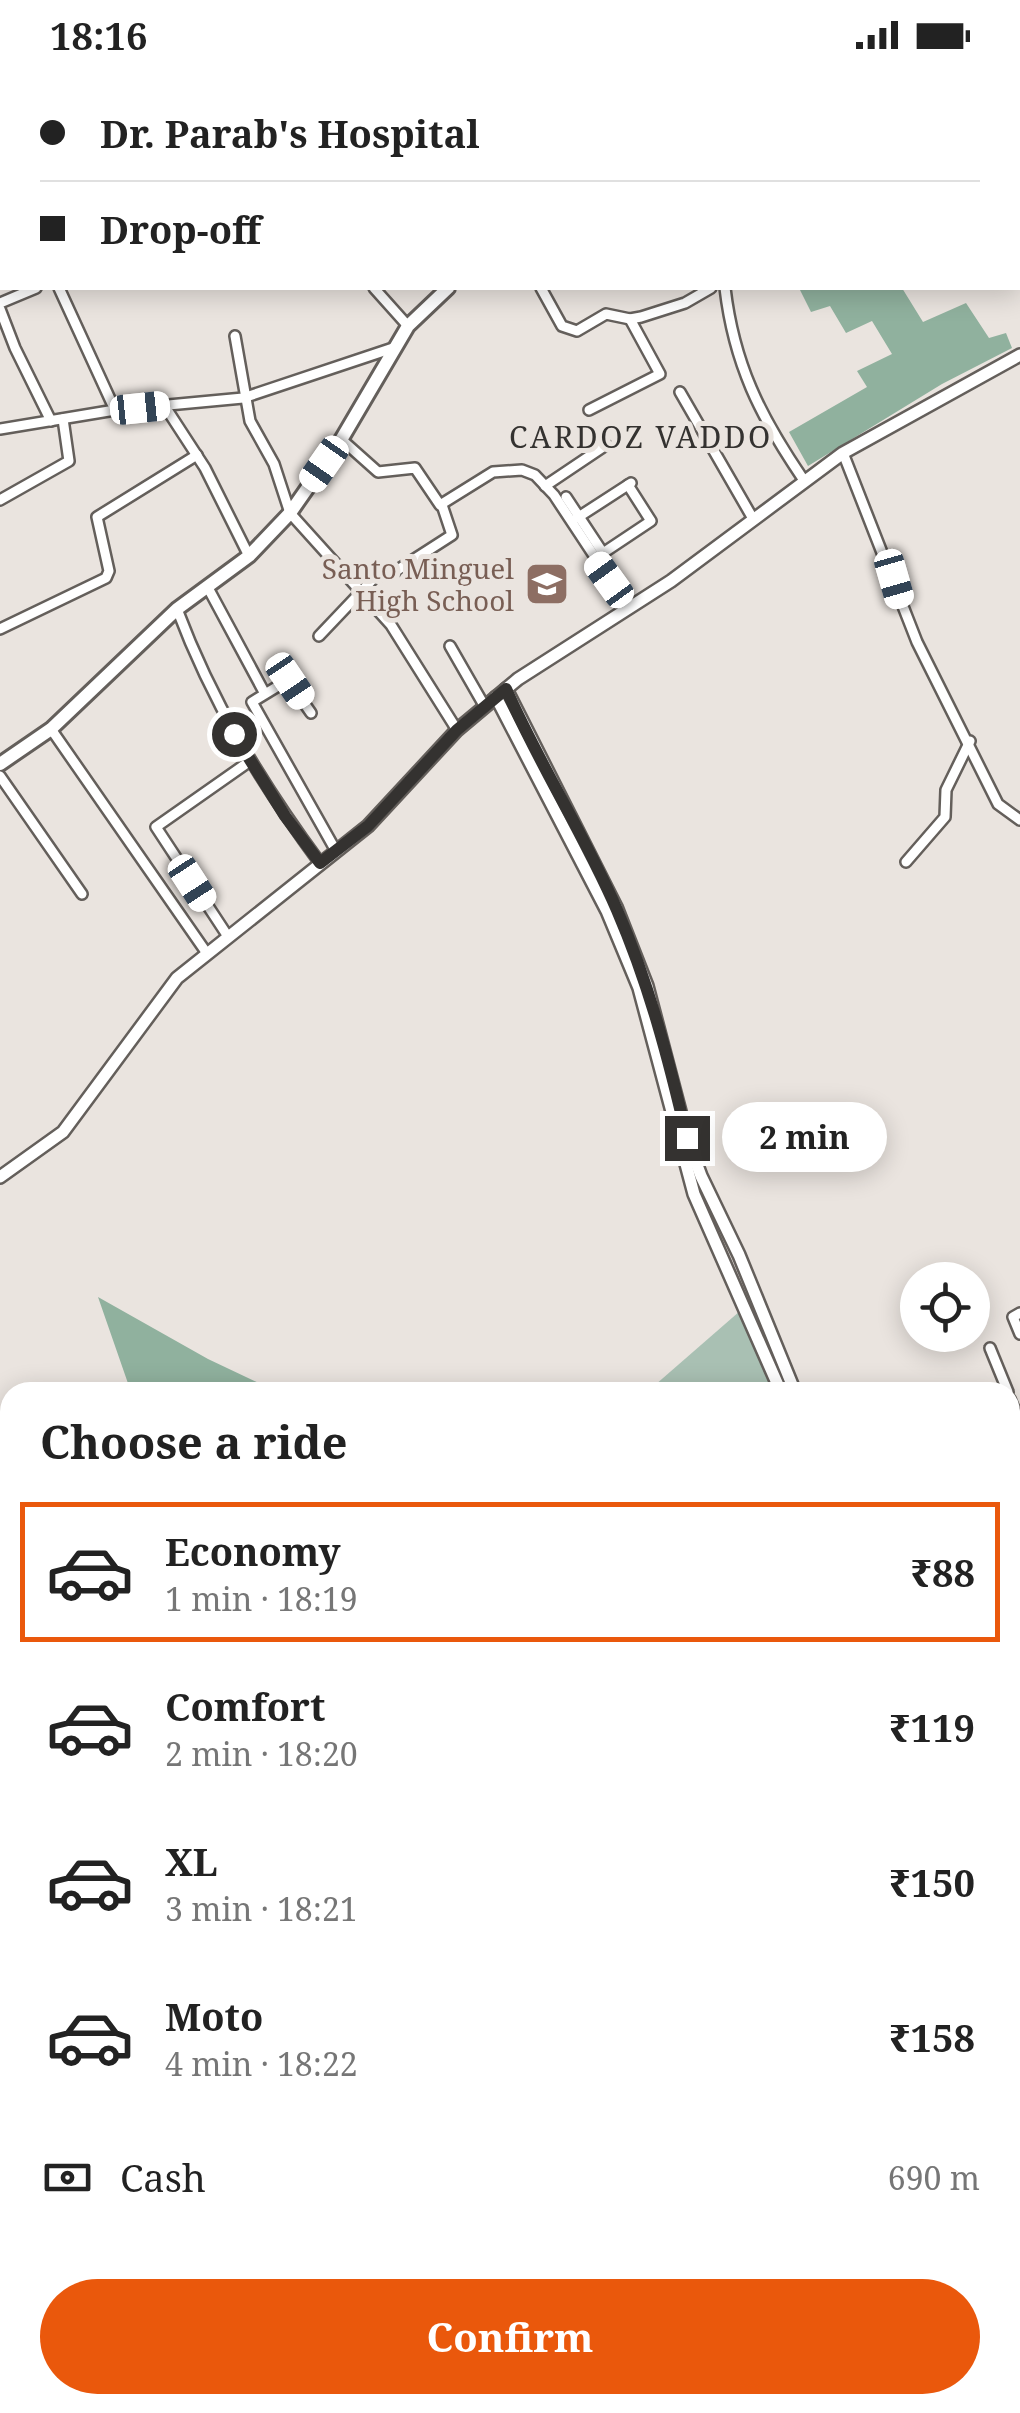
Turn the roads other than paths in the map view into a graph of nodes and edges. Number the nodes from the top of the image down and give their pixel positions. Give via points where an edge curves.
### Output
1 (32, 290) edge
2 (60, 290) edge
3 (376, 290) edge
4 (446, 290) edge
5 (542, 290) edge
6 (707, 290) edge
7 (726, 290) edge
8 (0, 306) edge
9 (630, 320) junction
10 (408, 326) junction
11 (234, 336) dead end
12 (396, 346) junction
13 (1020, 354) edge
14 (680, 392) dead end
15 (243, 398) junction
16 (164, 406) junction
17 (115, 410) junction
18 (589, 410) dead end
19 (63, 419) junction
20 (51, 421) junction
21 (0, 430) edge
22 (342, 438) junction
23 (606, 445) dead end
24 (843, 452) junction
25 (198, 455) junction
26 (802, 479) junction
27 (546, 486) junction
28 (566, 497) dead end
29 (0, 500) edge
30 (442, 505) junction
31 (290, 512) junction
32 (752, 517) junction
33 (574, 520) junction
34 (249, 556) junction
35 (207, 586) junction
36 (362, 592) junction
37 (628, 607) junction
38 (177, 609) junction
39 (0, 629) edge
40 (320, 636) dead end
41 (450, 646) dead end
42 (264, 692) junction
43 (502, 693) junction
44 (485, 707) junction
45 (311, 713) dead end
46 (51, 729) junction
47 (457, 730) junction
48 (970, 741) junction
49 (250, 761) junction
50 (0, 764) edge
51 (0, 776) edge
52 (1020, 820) edge
53 (336, 851) junction
54 (906, 862) dead end
55 (320, 863) junction
56 (82, 894) dead end
57 (227, 935) junction
58 (206, 952) junction
59 (0, 1177) edge
60 (1020, 1313) edge
61 (1020, 1334) edge
62 (990, 1348) dead end
63 (777, 1382) edge
64 (791, 1382) edge
65 (1003, 1382) edge

1 - 8 street
2 - 17 street
3 - 10 street
4 - 10 main road
5 - 9 street via 568,330 606,314
6 - 9 street via 686,304
7 - 26 street via 736,357 769,430
8 - 20 street
9 - 18 street via 660,374
10 - 12 main road
11 - 15 street
12 - 15 street
12 - 22 main road
13 - 24 street
14 - 32 street
15 - 16 street
15 - 31 street
16 - 17 street
16 - 25 street
17 - 19 street
19 - 20 street
19 - 29 street via 70,461
20 - 21 street
22 - 30 street via 378,472 415,468
22 - 31 main road
23 - 27 street
24 - 26 street
24 - 48 street via 917,642
25 - 34 street
25 - 39 street via 97,517 106,578
26 - 32 street
27 - 30 street via 535,475 507,469
27 - 33 street
28 - 33 street
30 - 36 street via 449,538 396,571 375,576
31 - 34 main road
31 - 36 street
32 - 37 street
33 - 33 street via 631,483 651,521 603,553
33 - 37 street
34 - 35 main road
35 - 38 main road
35 - 42 street
36 - 40 street
36 - 47 street via 391,625
37 - 43 street
38 - 46 main road
38 - 49 street via 204,679
41 - 44 street
42 - 45 street via 288,680
42 - 53 street via 253,698 253,707
43 - 44 street
43 - 63 street via 633,972 694,1194
43 - 64 street via 622,922 647,986 700,1176
44 - 47 street
46 - 50 main road
46 - 58 street
47 - 53 street
48 - 52 street via 998,804
48 - 54 street via 946,790 946,818
49 - 55 street
49 - 57 street via 156,826
51 - 56 street
53 - 55 street
55 - 57 street
57 - 58 street
58 - 59 street via 177,978 64,1132
60 - 61 street via 1013,1316
62 - 65 street

